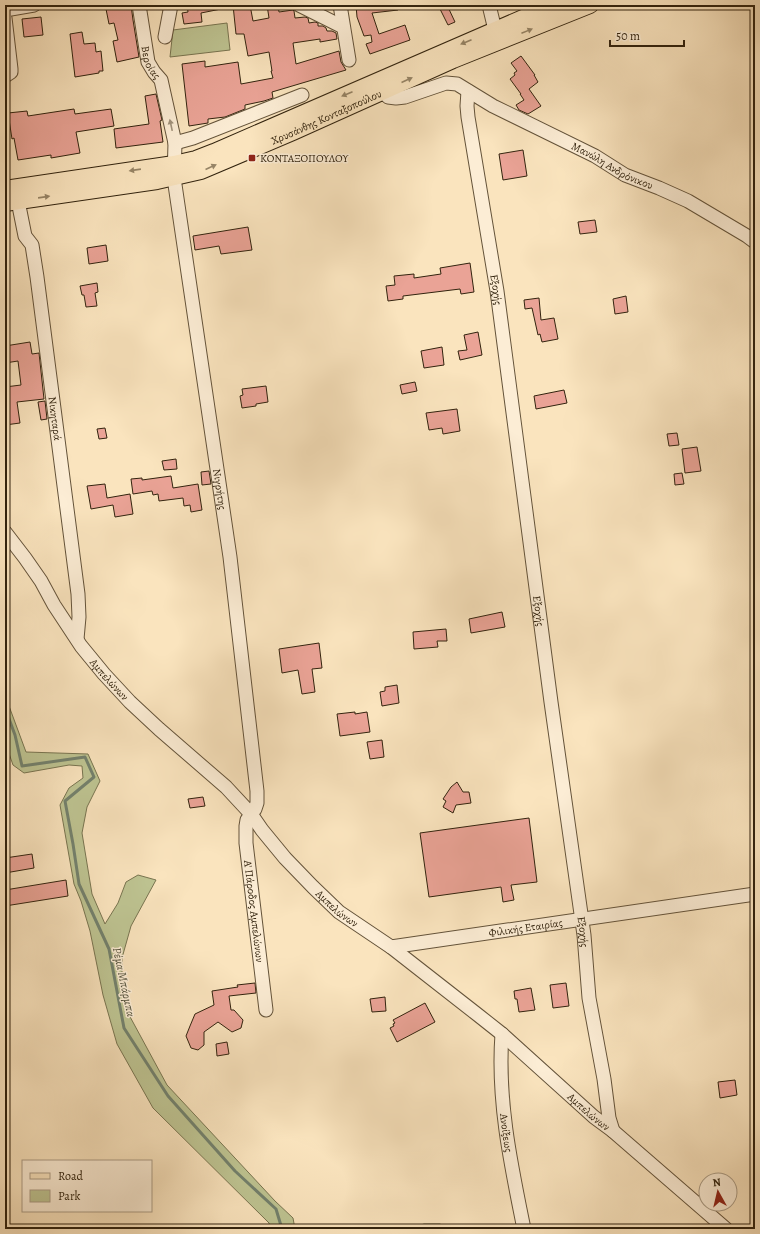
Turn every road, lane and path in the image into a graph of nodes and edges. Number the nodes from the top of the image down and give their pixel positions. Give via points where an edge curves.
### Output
1 (34, 5) edge
2 (139, 5) edge
3 (171, 5) edge
4 (298, 5) edge
5 (340, 5) edge
6 (490, 5) edge
7 (553, 5) edge
8 (590, 5) edge
9 (5, 10) edge
10 (5, 18) edge
11 (343, 27) junction
12 (494, 30) junction
13 (165, 37) dead end
14 (349, 60) dead end
15 (5, 76) edge
16 (383, 91) junction
17 (468, 91) junction
18 (302, 95) dead end
19 (175, 143) junction
20 (174, 171) junction
21 (8, 192) edge
22 (755, 242) edge
23 (5, 532) edge
24 (77, 639) junction
25 (251, 814) junction
26 (755, 894) edge
27 (582, 920) junction
28 (391, 947) junction
29 (266, 1010) dead end
30 (502, 1034) junction
31 (613, 1131) junction
32 (524, 1229) edge
33 (726, 1229) edge

1 - 9 street
19 -> 2 street, Βεροίας via 161,80 148,62
3 - 13 street, Βεροίας
4 - 11 street
5 - 11 street
6 - 12 street
7 - 12 main road, Χρυσάνθης Κονταξοπούλου
16 -> 8 main road, Χρυσάνθης Κονταξοπούλου
10 - 15 street via 11,69
11 - 14 street
12 -> 20 main road, Χρυσάνθης Κονταξοπούλου via 196,159
16 - 17 street, Μανώλη Ανδρόνικου via 388,97 400,98 452,83
20 -> 16 main road, Χρυσάνθης Κονταξοπούλου via 201,171
17 - 22 street, Μανώλη Ανδρόνικου via 595,156 625,175 688,201
17 - 27 street, Εξοχής via 468,117 496,284
18 - 19 street
19 - 20 street, Βεροίας
20 - 21 main road, Χρυσάνθης Κονταξοπούλου
20 - 25 street, Νιγρήτης via 230,557 257,791 257,803
21 - 24 street, Νικηταρά via 25,236 32,245 78,594
23 - 24 street, Αμπελώνων via 25,558
24 - 25 street, Αμπελώνων via 130,702 226,787
25 - 28 street, Αμπελώνων via 284,858 339,912
25 - 29 street, Α' Πάροδος Αμπελώνων via 247,820 246,843
26 - 27 street, Φιλικής Εταιρίας
27 - 28 street, Φιλικής Εταιρίας
27 - 31 street, Εξοχής via 589,998
28 - 30 street, Αμπελώνων
30 - 31 street, Αμπελώνων
30 - 32 street, Ανοίξεως via 500,1057 504,1122
31 - 33 street, Αμπελώνων

